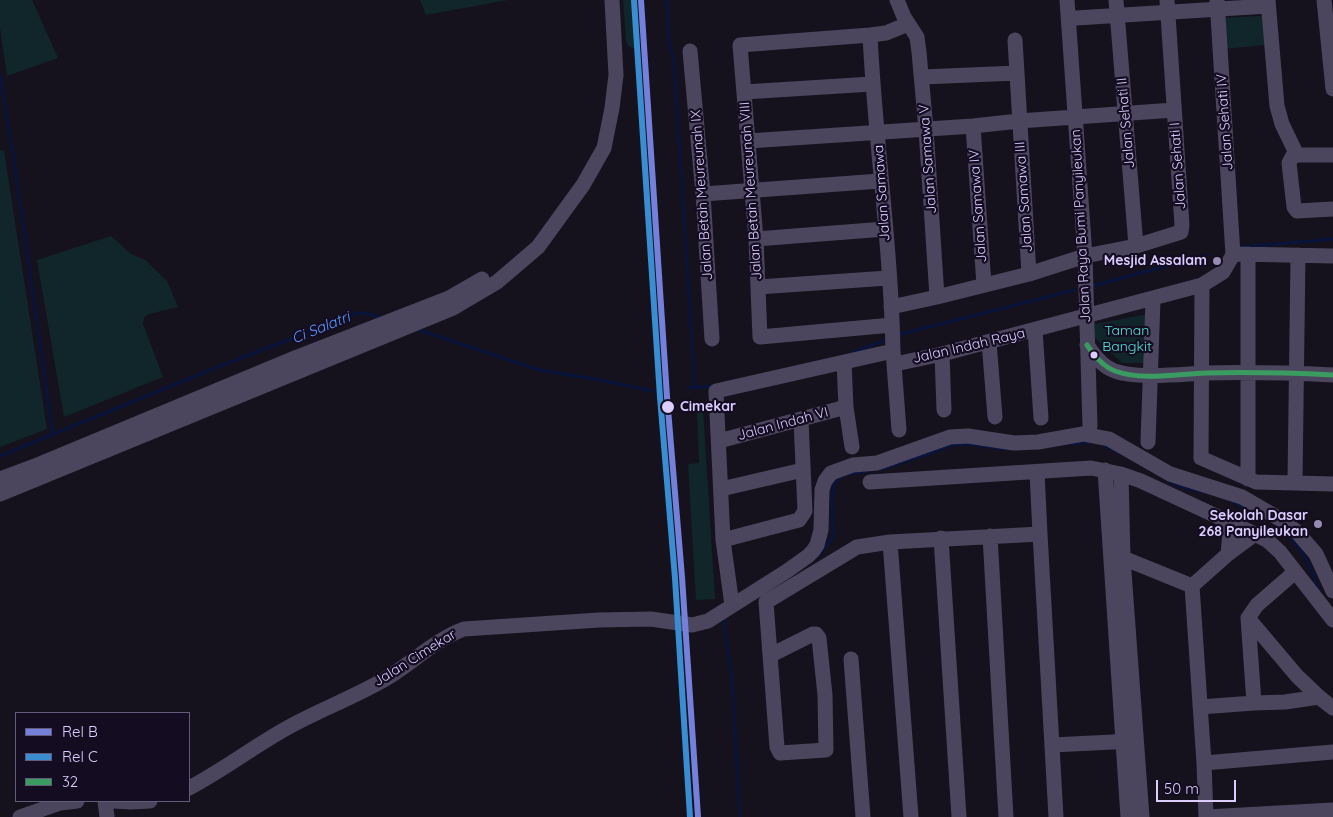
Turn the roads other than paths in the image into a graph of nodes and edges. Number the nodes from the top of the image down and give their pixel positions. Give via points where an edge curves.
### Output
1 (602, 0) edge
2 (612, 0) edge
3 (898, 0) edge
4 (1067, 0) edge
5 (1116, 0) edge
6 (1324, 0) edge
7 (1268, 3) edge
8 (1217, 5) edge
9 (1167, 6) edge
10 (1117, 15) junction
11 (1068, 17) junction
12 (908, 24) junction
13 (870, 35) junction
14 (1014, 40) dead end
15 (690, 51) dead end
16 (1016, 70) junction
17 (922, 77) junction
18 (872, 84) junction
19 (1333, 89) edge
20 (744, 92) junction
21 (1174, 110) junction
22 (1126, 114) junction
23 (1075, 116) junction
24 (1019, 121) junction
25 (973, 126) junction
26 (926, 129) junction
27 (878, 132) junction
28 (748, 141) junction
29 (1297, 155) junction
30 (1333, 155) edge
31 (880, 182) junction
32 (752, 191) junction
33 (702, 194) junction
34 (1333, 209) edge
35 (885, 229) junction
36 (756, 239) junction
37 (1136, 246) junction
38 (1238, 251) junction
39 (1298, 255) junction
40 (1085, 256) junction
41 (1333, 256) edge
42 (1029, 274) junction
43 (887, 278) junction
44 (984, 285) junction
45 (1202, 285) junction
46 (758, 287) junction
47 (937, 297) junction
48 (1152, 300) junction
49 (891, 307) junction
50 (1086, 316) junction
51 (392, 326) junction
52 (892, 329) junction
53 (1035, 330) junction
54 (712, 339) dead end
55 (989, 342) junction
56 (1087, 345) junction
57 (942, 354) junction
58 (894, 358) junction
59 (844, 362) junction
60 (1249, 372) junction
61 (1121, 373) junction
62 (1202, 373) junction
63 (1296, 373) junction
64 (1088, 374) junction
65 (1150, 374) junction
66 (1333, 375) edge
67 (846, 407) junction
68 (944, 410) dead end
69 (995, 417) dead end
70 (1041, 418) dead end
71 (801, 420) junction
72 (1090, 426) dead end
73 (900, 430) dead end
74 (719, 441) junction
75 (1148, 442) dead end
76 (852, 447) dead end
77 (803, 470) junction
78 (1105, 470) junction
79 (1037, 472) junction
80 (1121, 474) junction
81 (1248, 478) junction
82 (0, 479) edge
83 (870, 482) dead end
84 (1295, 482) junction
85 (1333, 484) edge
86 (721, 489) junction
87 (0, 494) edge
88 (1231, 522) junction
89 (1040, 534) junction
90 (1255, 534) junction
91 (990, 536) junction
92 (941, 538) junction
93 (723, 540) junction
94 (890, 542) junction
95 (1228, 554) junction
96 (1117, 557) junction
97 (1295, 572) junction
98 (1192, 586) junction
99 (1333, 591) edge
100 (761, 595) junction
101 (732, 605) junction
102 (1248, 618) junction
103 (1333, 620) edge
104 (771, 655) junction
105 (851, 659) dead end
106 (1319, 697) junction
107 (1254, 703) junction
108 (1200, 707) junction
109 (1333, 708) edge
110 (1129, 741) junction
111 (1052, 745) junction
112 (1333, 752) edge
113 (1204, 763) junction
114 (190, 787) edge
115 (68, 802) edge
116 (105, 802) edge
117 (1333, 810) edge
118 (20, 817) edge
119 (107, 817) edge
120 (862, 817) edge
121 (910, 817) edge
122 (960, 817) edge
123 (1006, 817) edge
124 (1056, 817) edge
125 (1128, 817) edge
126 (1142, 817) edge
127 (1206, 817) edge

1 - 51 street via 607,77 594,145 575,179 533,240 514,257 449,298
2 - 51 street via 616,75 612,108 604,148 583,185 538,247 497,282 420,323
3 - 12 street
4 - 11 street, Jalan Raya Bumi Panyileukan
5 - 10 street, Jalan Sehati II
6 - 19 street
7 - 8 street
7 - 29 street via 1277,106
8 - 9 street
8 - 38 street, Jalan Sehati IV
9 - 10 street
9 - 21 street, Jalan Sehati I
10 - 11 street
10 - 22 street, Jalan Sehati II
11 - 23 street, Jalan Raya Bumi Panyileukan
12 - 13 street via 886,33
12 - 17 street, Jalan Samawa V via 917,36
13 - 18 street, Jalan Samawa
13 - 20 street, Jalan Betah Meureunah VIII via 740,45
14 - 16 street
15 - 33 street, Jalan Betah Meureunah IX
16 - 17 street
16 - 24 street, Jalan Samawa III
17 - 26 street, Jalan Samawa V
18 - 20 street
18 - 27 street, Jalan Samawa
20 - 28 street, Jalan Betah Meureunah VIII
21 - 22 street
21 - 37 street, Jalan Sehati I via 1181,232
22 - 23 street
22 - 37 street, Jalan Sehati II
23 - 24 street
23 - 40 street, Jalan Raya Bumi Panyileukan
24 - 25 street
24 - 42 street, Jalan Samawa III
25 - 26 street
25 - 44 street, Jalan Samawa IV
26 - 27 street
26 - 47 street, Jalan Samawa V
27 - 28 street
27 - 31 street, Jalan Samawa
28 - 32 street, Jalan Betah Meureunah VIII
29 - 30 street
29 - 34 street via 1289,163 1294,207 1301,212
31 - 32 street
31 - 35 street, Jalan Samawa
32 - 33 street
32 - 36 street, Jalan Betah Meureunah VIII
33 - 54 street, Jalan Betah Meureunah IX
35 - 36 street
35 - 43 street, Jalan Samawa
36 - 46 street, Jalan Betah Meureunah VIII
37 - 40 street, Jalan Sehati I
38 - 39 street
38 - 45 street, Jalan Indah Raya via 1223,272
38 - 60 street, Jalan Sehati IV
39 - 41 street
39 - 63 street
40 - 42 street, Jalan Sehati I
40 - 50 street, Jalan Raya Bumi Panyileukan
42 - 44 street, Jalan Sehati I
43 - 46 street
43 - 49 street, Jalan Samawa
44 - 47 street, Jalan Sehati I
45 - 48 street, Jalan Indah Raya
45 - 62 street
46 - 52 street, Jalan Betah Meureunah VIII via 760,336
47 - 49 street, Jalan Sehati I
48 - 50 street, Jalan Indah Raya
48 - 65 street
49 - 52 street, Jalan Samawa
50 - 53 street, Jalan Indah Raya
50 - 56 street, Jalan Raya Bumi Panyileukan
51 - 82 street via 296,358
51 - 87 street
52 - 58 street, Jalan Samawa
53 - 55 street, Jalan Indah Raya
53 - 70 street
55 - 57 street, Jalan Indah Raya
55 - 69 street
56 - 61 street via 1106,367
56 - 64 street, Jalan Raya Bumi Panyileukan
57 - 58 street, Jalan Indah Raya
57 - 68 street
58 - 59 street, Jalan Indah Raya
58 - 73 street, Jalan Samawa
59 - 67 street
59 - 74 street, Jalan Indah Raya via 716,392
60 - 62 street
60 - 63 street
60 - 81 street, Jalan Sehati IV
61 - 64 street
61 - 65 street
62 - 65 street
62 - 81 street via 1201,458
63 - 66 street
63 - 84 street
64 - 72 street, Jalan Raya Bumi Panyileukan
65 - 75 street
67 - 71 street, Jalan Indah VI
67 - 76 street
71 - 74 street, Jalan Indah VI
71 - 77 street
74 - 86 street
77 - 86 street
77 - 93 street via 805,511 799,520
78 - 79 street
78 - 80 street
78 - 96 street
79 - 83 street
79 - 89 street
80 - 88 street
80 - 96 street
81 - 84 street via 1256,482
84 - 85 street
86 - 93 street
88 - 90 street
88 - 95 street
89 - 91 street
89 - 111 street
90 - 95 street
90 - 97 street via 1280,552
91 - 92 street
91 - 123 street
92 - 94 street
92 - 122 street
93 - 101 street
94 - 100 street via 857,547
94 - 121 street
95 - 98 street
96 - 98 street
96 - 110 street
97 - 102 street via 1257,605
97 - 103 street
98 - 108 street
99 - 100 street via 1308,543 1274,515 1242,497 1170,474 1109,439 1082,434 1014,443 968,436 950,437 877,464 853,465 837,470 824,481 822,530 817,545
100 - 101 street
100 - 104 street
101 - 114 street, Jalan Cimekar via 708,621 692,625 651,619 619,620 464,629 449,634 386,678 287,728
102 - 106 street
102 - 107 street
104 - 104 street via 813,634 819,638 826,750 780,753
105 - 120 street
106 - 107 street
106 - 109 street
107 - 108 street
108 - 113 street
110 - 111 street
110 - 125 street
110 - 126 street
111 - 124 street
112 - 113 street
113 - 127 street
115 - 118 street
116 - 119 street
117 - 127 street

